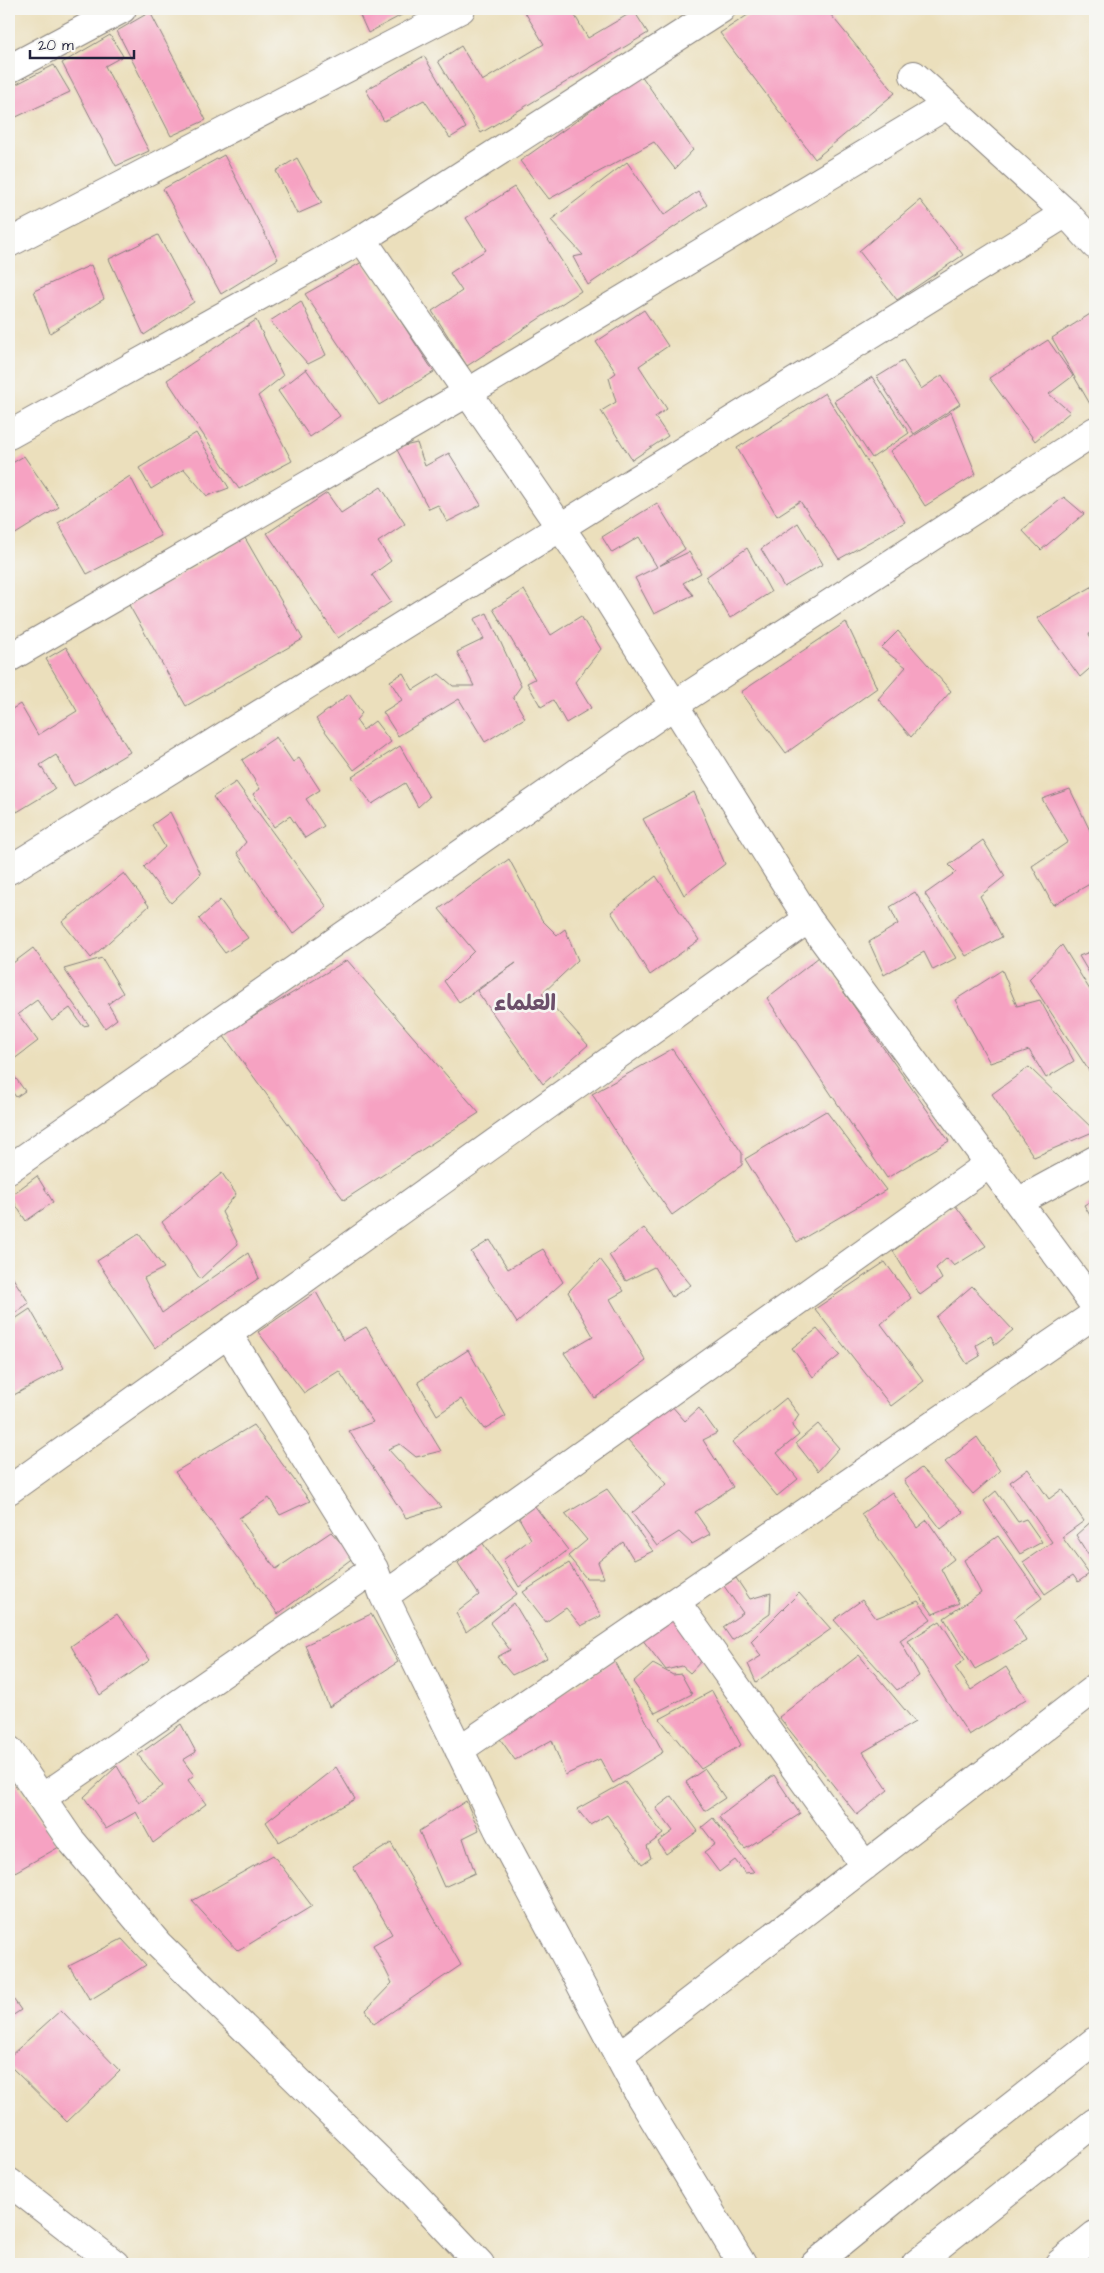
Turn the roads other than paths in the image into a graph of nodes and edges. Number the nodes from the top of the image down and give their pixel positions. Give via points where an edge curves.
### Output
1 (122, 9) edge
2 (461, 9) edge
3 (721, 9) edge
4 (9, 70) edge
5 (914, 75) dead end
6 (947, 104) junction
7 (1066, 213) junction
8 (362, 239) junction
9 (9, 243) edge
10 (1095, 245) edge
11 (467, 393) junction
12 (1095, 431) edge
13 (9, 435) edge
14 (559, 526) junction
15 (9, 658) edge
16 (674, 705) junction
17 (9, 870) edge
18 (808, 919) junction
19 (1095, 1160) edge
20 (989, 1164) junction
21 (9, 1169) edge
22 (1018, 1202) junction
23 (1095, 1306) edge
24 (1095, 1314) edge
25 (228, 1334) junction
26 (9, 1490) edge
27 (374, 1568) junction
28 (384, 1596) junction
29 (676, 1602) junction
30 (1095, 1688) edge
31 (9, 1750) edge
32 (459, 1750) junction
33 (42, 1798) junction
34 (865, 1866) junction
35 (1095, 2041) edge
36 (619, 2056) junction
37 (1095, 2122) edge
38 (9, 2182) edge
39 (1095, 2235) edge
40 (115, 2264) edge
41 (480, 2264) edge
42 (742, 2264) edge
43 (815, 2264) edge
44 (916, 2264) edge
45 (1059, 2264) edge

1 - 4 street
2 - 9 street
3 - 8 street
5 - 6 street
6 - 7 street
6 - 11 street
7 - 10 street
7 - 14 street
8 - 11 street
8 - 13 street
11 - 14 street
11 - 15 street
12 - 16 street
14 - 16 street
14 - 17 street
16 - 18 street
16 - 21 street
18 - 20 street
18 - 25 street
19 - 22 street
20 - 22 street
20 - 28 street
22 - 23 street
24 - 29 street
25 - 26 street
25 - 27 street
27 - 28 street
27 - 33 street
28 - 32 street
29 - 32 street
29 - 34 street
30 - 34 street
31 - 33 street
32 - 36 street
33 - 41 street via 69,1838 158,1944 412,2192
34 - 36 street
35 - 43 street
36 - 42 street
37 - 44 street
38 - 40 street
39 - 45 street

